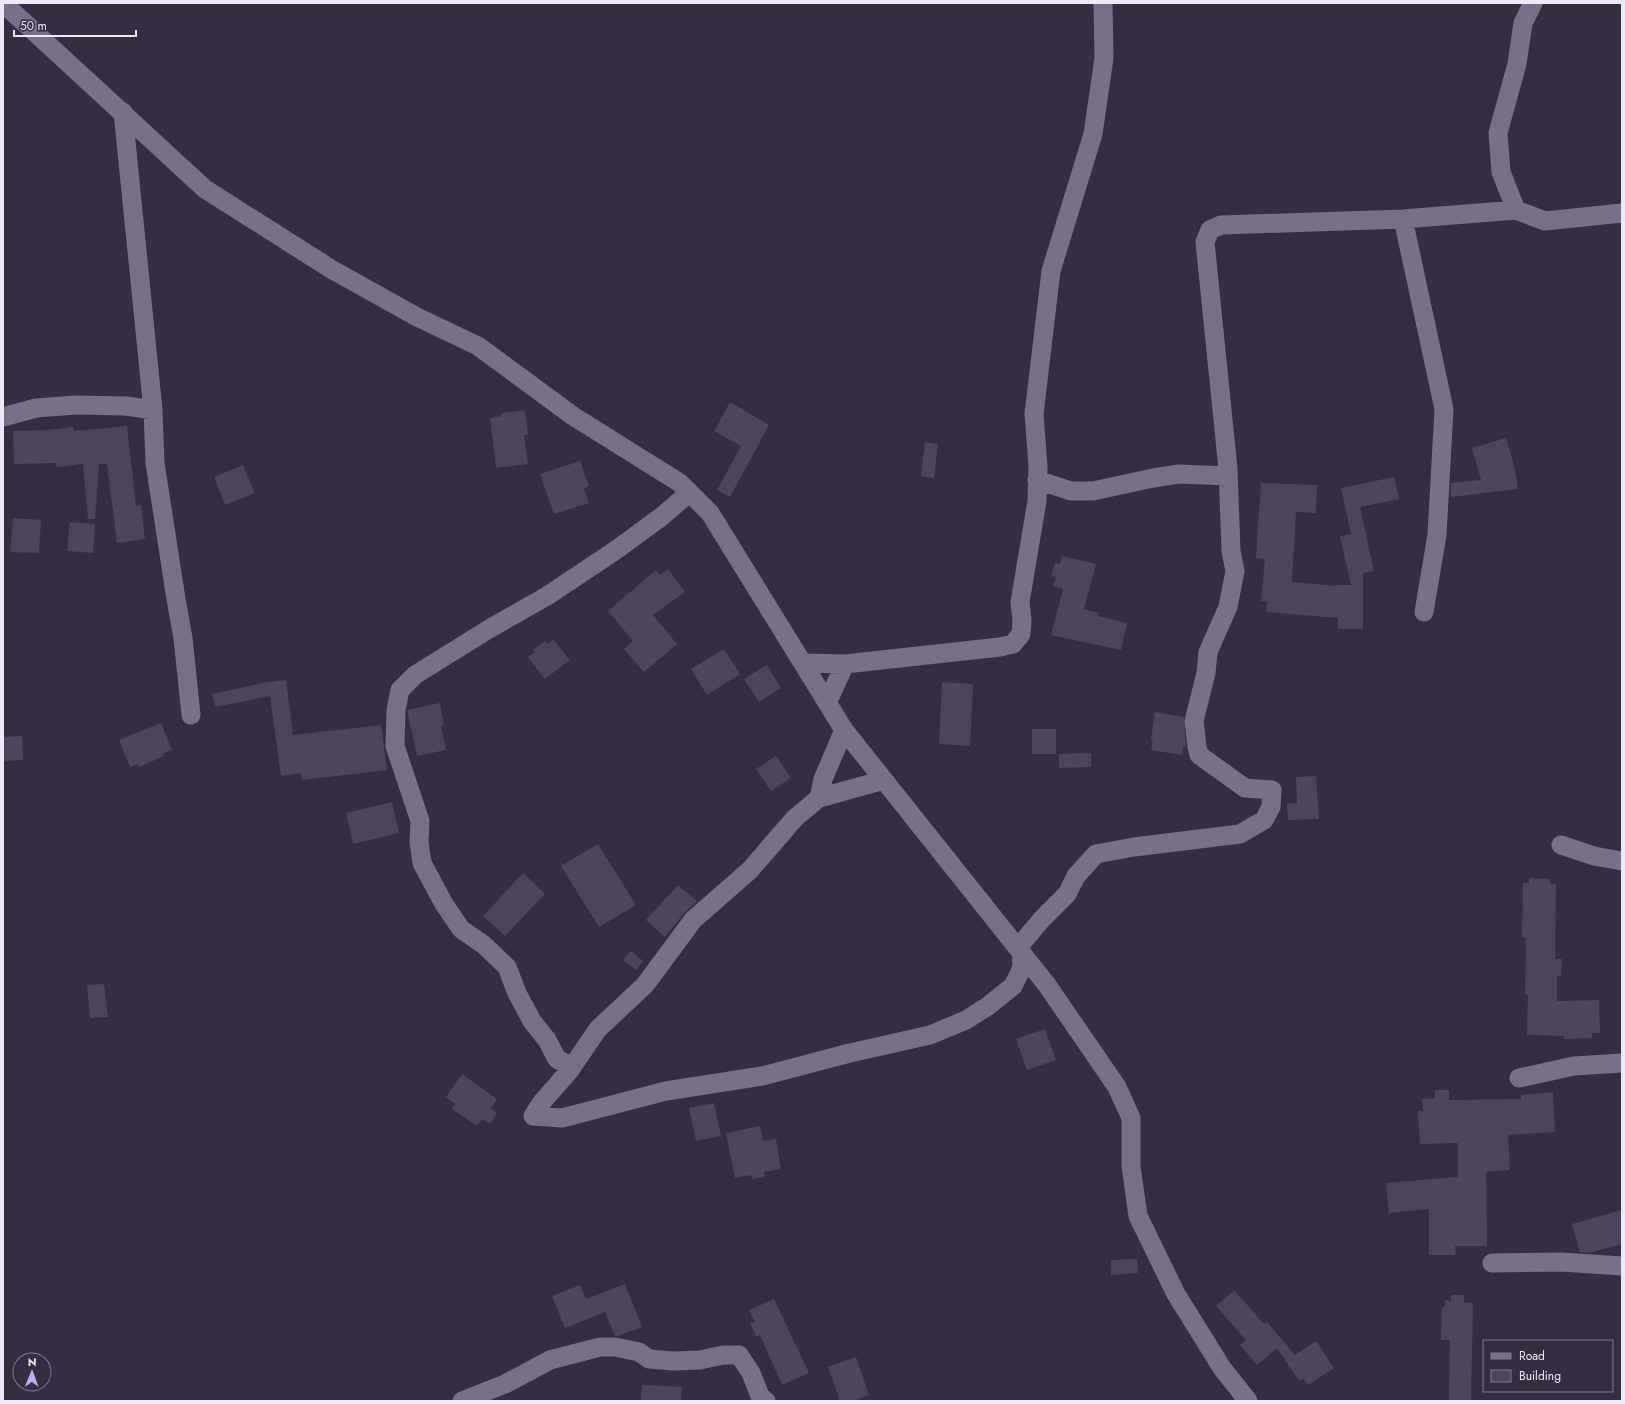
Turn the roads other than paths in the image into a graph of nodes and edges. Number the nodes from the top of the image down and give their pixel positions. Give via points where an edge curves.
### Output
1 (3, 3) edge
2 (1103, 3) edge
3 (1532, 3) edge
4 (123, 112) junction
5 (1516, 210) junction
6 (1622, 213) edge
7 (1403, 219) junction
8 (153, 410) junction
9 (3, 417) edge
10 (1228, 476) junction
11 (1037, 480) junction
12 (690, 493) junction
13 (1424, 612) dead end
14 (803, 663) junction
15 (845, 664) junction
16 (828, 701) junction
17 (191, 715) dead end
18 (844, 730) junction
19 (884, 780) junction
20 (819, 798) junction
21 (1561, 845) dead end
22 (1622, 861) edge
23 (1021, 952) junction
24 (1622, 1063) edge
25 (572, 1067) junction
26 (1519, 1078) dead end
27 (1492, 1263) dead end
28 (1622, 1266) edge
29 (462, 1401) edge
30 (766, 1401) edge
31 (1248, 1401) edge

1 - 4 street
2 - 11 street via 1104,58 1093,134 1051,271 1034,414
3 - 5 street via 1522,23 1517,64 1498,133 1501,172
4 - 8 street
4 - 12 street via 205,189 331,269 417,317 478,346 573,416 680,483
5 - 6 street via 1546,221
5 - 7 street
7 - 10 street via 1221,225 1210,230 1205,242
7 - 13 street via 1444,409 1437,536
8 - 9 street via 126,406 76,405 36,408
8 - 17 street via 155,463 183,638
10 - 11 street via 1179,474 1093,491 1071,491
10 - 23 street via 1231,551 1235,571 1228,607 1208,652 1206,673 1194,721 1197,748 1199,755 1245,788 1272,790 1271,807 1264,820 1240,834 1096,854 1076,876 1067,894 1021,944
11 - 15 street via 1037,502 1020,602 1021,634 1013,644
12 - 14 street via 710,513
12 - 25 street via 661,517 547,596 415,675 400,690 396,710 396,746 420,821 422,863 461,929 484,945 507,967 532,1021 547,1040 557,1059
14 - 15 street
14 - 16 street
15 - 16 street
16 - 18 street
18 - 19 street
18 - 20 street via 823,779
19 - 20 street
19 - 23 street
20 - 25 street via 795,818 750,870 693,920 645,985 598,1029
21 - 22 street via 1594,856
23 - 25 street via 1022,968 1013,986 966,1020 930,1035 762,1076 666,1091 562,1118 533,1116
23 - 31 street via 1047,985 1117,1087 1131,1118 1131,1166 1138,1216 1176,1294 1222,1368
24 - 26 street via 1574,1066
27 - 28 street via 1561,1262
29 - 30 street via 505,1384 550,1360 600,1347 616,1347 639,1352 649,1359 673,1361 740,1355 760,1396

